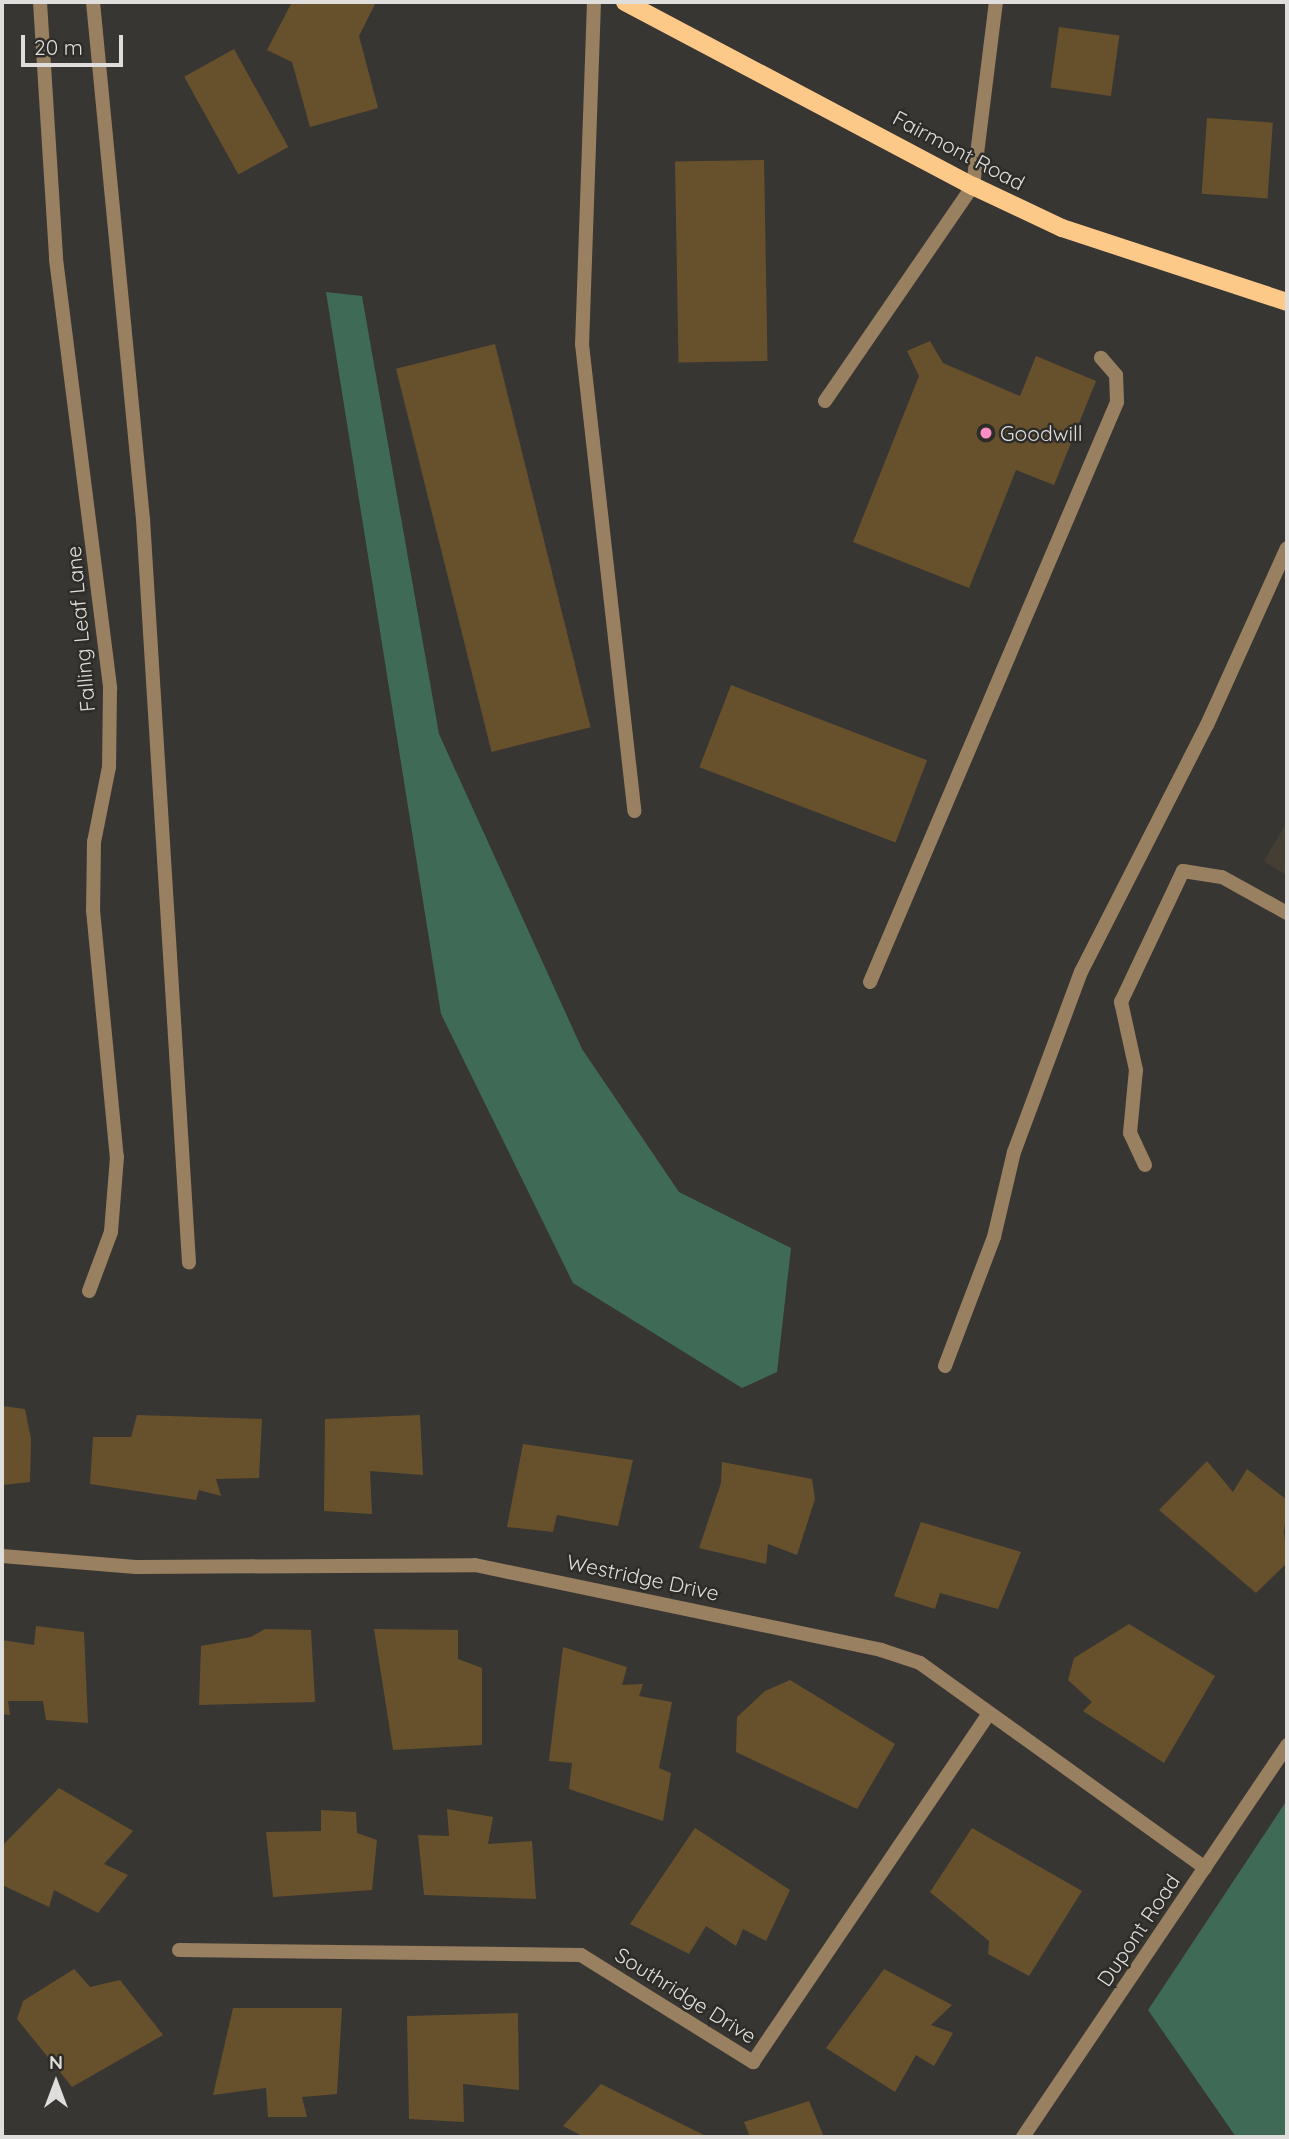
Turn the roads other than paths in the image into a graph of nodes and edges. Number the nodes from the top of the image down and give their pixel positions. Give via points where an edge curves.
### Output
1 (40, 2) edge
2 (93, 2) edge
3 (594, 2) edge
4 (625, 2) edge
5 (996, 2) edge
6 (973, 186) junction
7 (1287, 302) edge
8 (1101, 358) dead end
9 (825, 401) dead end
10 (1287, 548) edge
11 (634, 811) dead end
12 (1287, 913) edge
13 (870, 982) dead end
14 (1145, 1165) dead end
15 (189, 1263) dead end
16 (89, 1291) dead end
17 (945, 1366) dead end
18 (2, 1556) edge
19 (989, 1714) junction
20 (1287, 1745) edge
21 (1205, 1868) junction
22 (179, 1950) dead end
23 (1023, 2137) edge

1 - 16 street, Falling Leaf Lane via 56,259 110,689 109,767 94,842 93,910 117,1157 111,1232
2 - 15 street via 143,519
3 - 11 street via 582,344
4 - 6 main road, Fairmont Road
5 - 6 street
6 - 7 main road, Fairmont Road via 1062,228
6 - 9 street
8 - 13 street via 1116,375 1116,402
10 - 17 street via 1207,725 1081,972 1014,1152 993,1237
12 - 14 street via 1222,877 1184,871 1121,1002 1136,1070 1130,1133
18 - 19 street, Westridge Drive via 135,1567 475,1565 519,1572 881,1650 920,1663
19 - 21 street, Westridge Drive
19 - 22 street, Southridge Drive via 753,2062 581,1955
20 - 21 street, Dupont Road
21 - 23 street, Dupont Road

